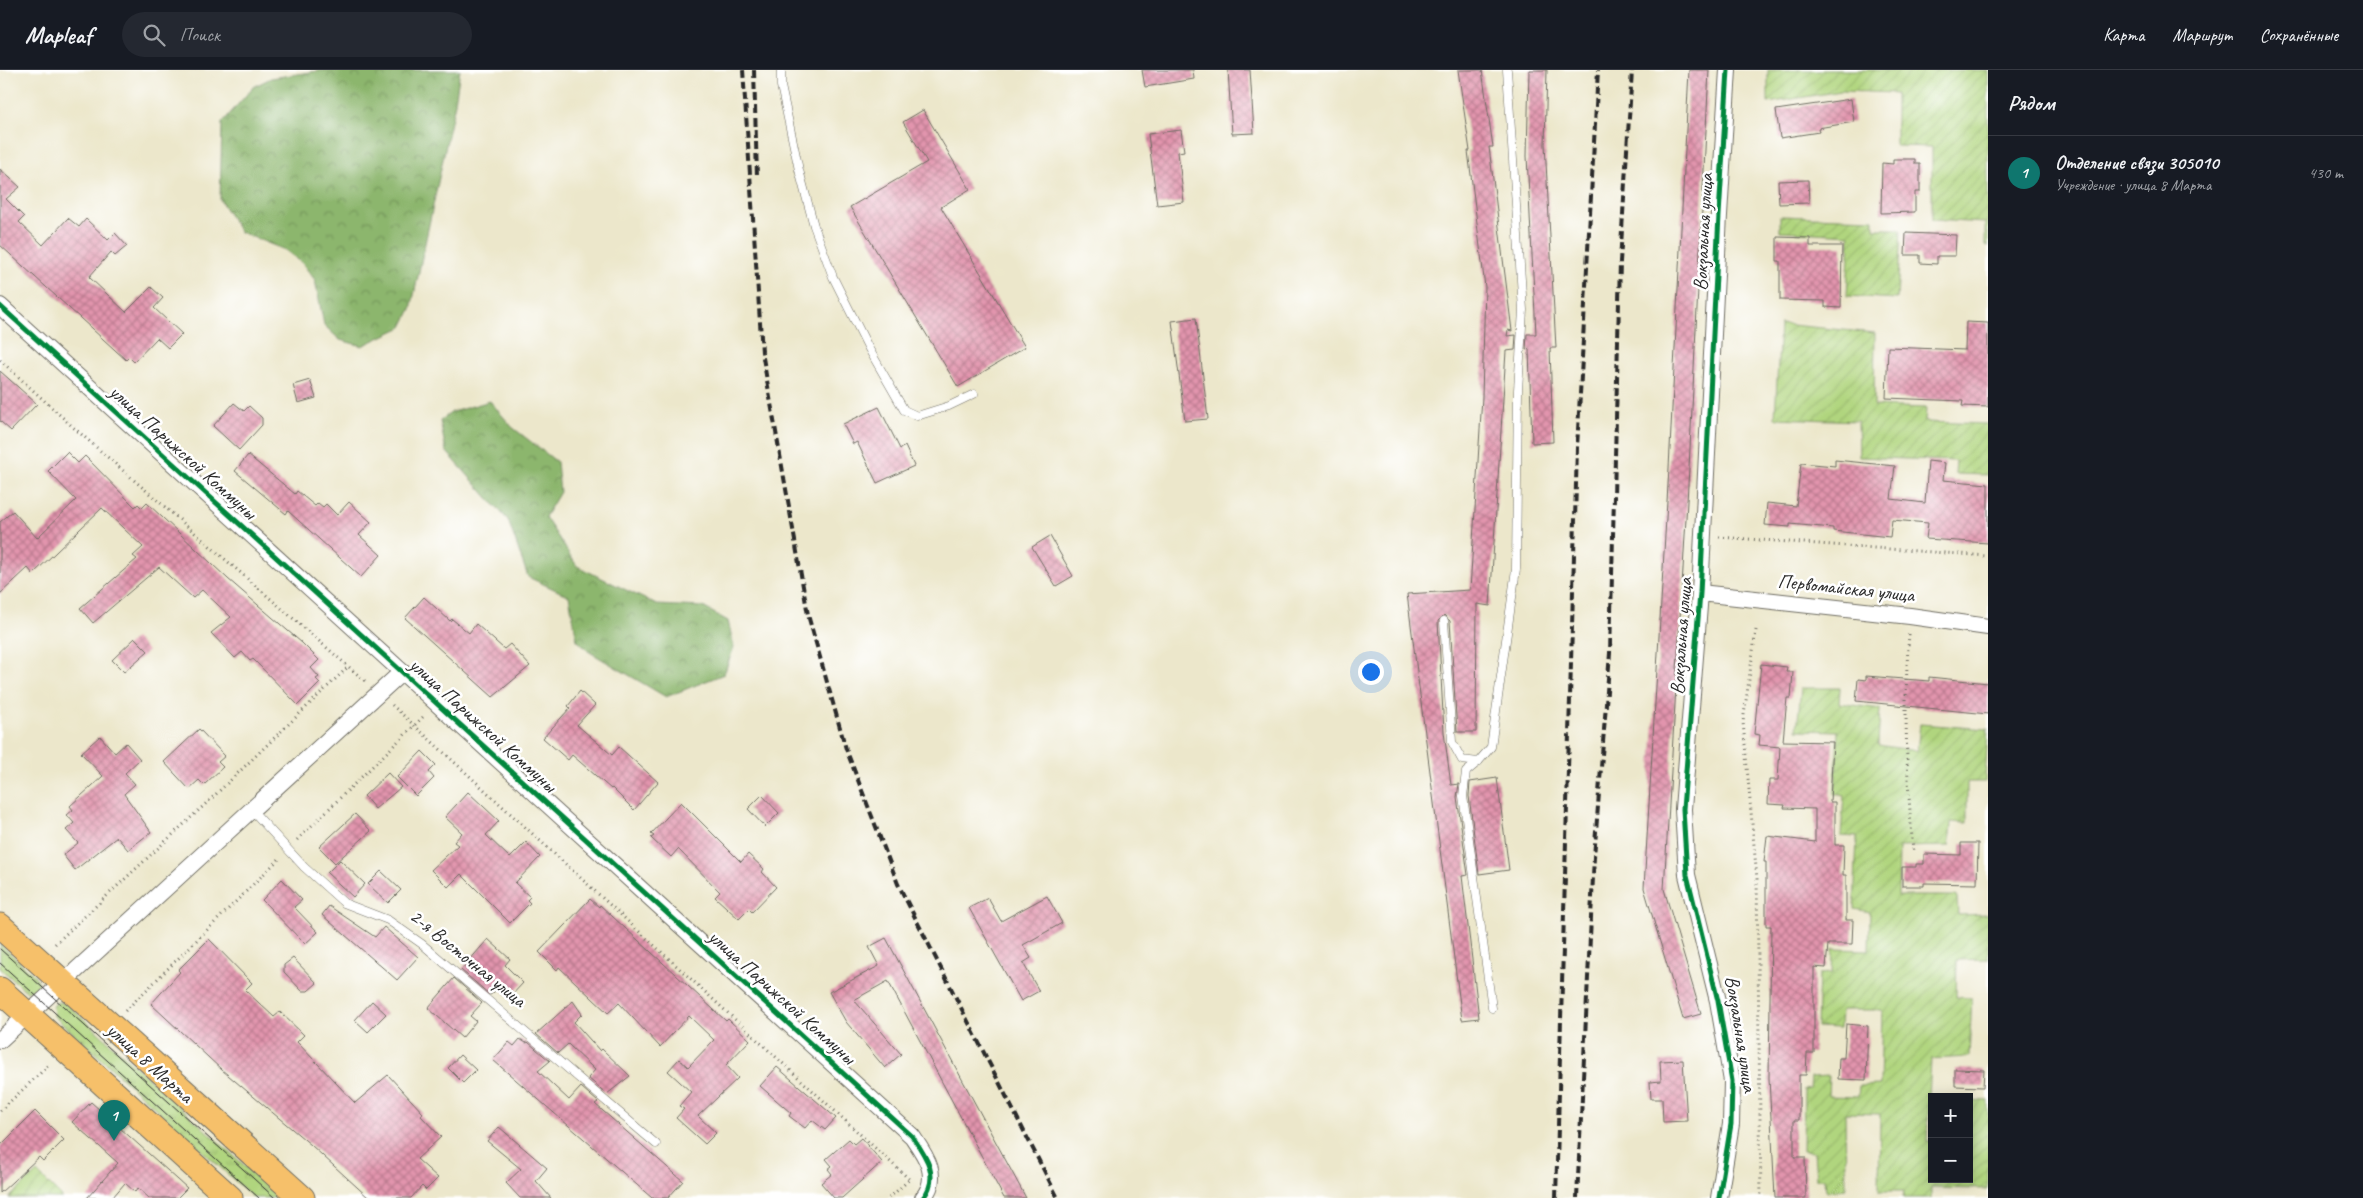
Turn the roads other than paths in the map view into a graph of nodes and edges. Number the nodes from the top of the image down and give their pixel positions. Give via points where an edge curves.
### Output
1 (781, 70) edge
2 (1507, 70) edge
3 (1728, 70) edge
4 (0, 306) edge
5 (974, 394) dead end
6 (1700, 593) junction
7 (1444, 621) dead end
8 (1988, 627) edge
9 (402, 672) junction
10 (1478, 762) junction
11 (252, 810) junction
12 (0, 926) edge
13 (62, 983) junction
14 (0, 990) edge
15 (1492, 1008) dead end
16 (27, 1015) junction
17 (0, 1040) edge
18 (656, 1144) dead end
19 (230, 1198) edge
20 (302, 1198) edge
21 (924, 1198) edge
22 (1719, 1198) edge

1 - 5 lane via 781,86 814,226 841,293 904,410 916,416
2 - 10 lane via 1522,310 1516,569 1490,748
3 - 6 street, Вокзальная улица
4 - 9 street, улица Парижской Коммуны
6 - 8 street, Первомайская улица
6 - 22 street, Вокзальная улица via 1683,808 1688,875 1718,1001 1732,1081 1731,1124
7 - 10 lane via 1452,742 1462,760
9 - 11 street
9 - 21 street, улица Парижской Коммуны via 912,1136 931,1168
10 - 15 lane via 1466,772 1464,796
11 - 13 street
11 - 18 lane, 2-я Восточная улица via 304,867 344,903 388,920 422,944
12 - 13 main road, улица 8 Марта
13 - 16 street
13 - 20 main road, улица 8 Марта
14 - 16 main road
16 - 17 street
16 - 19 main road

